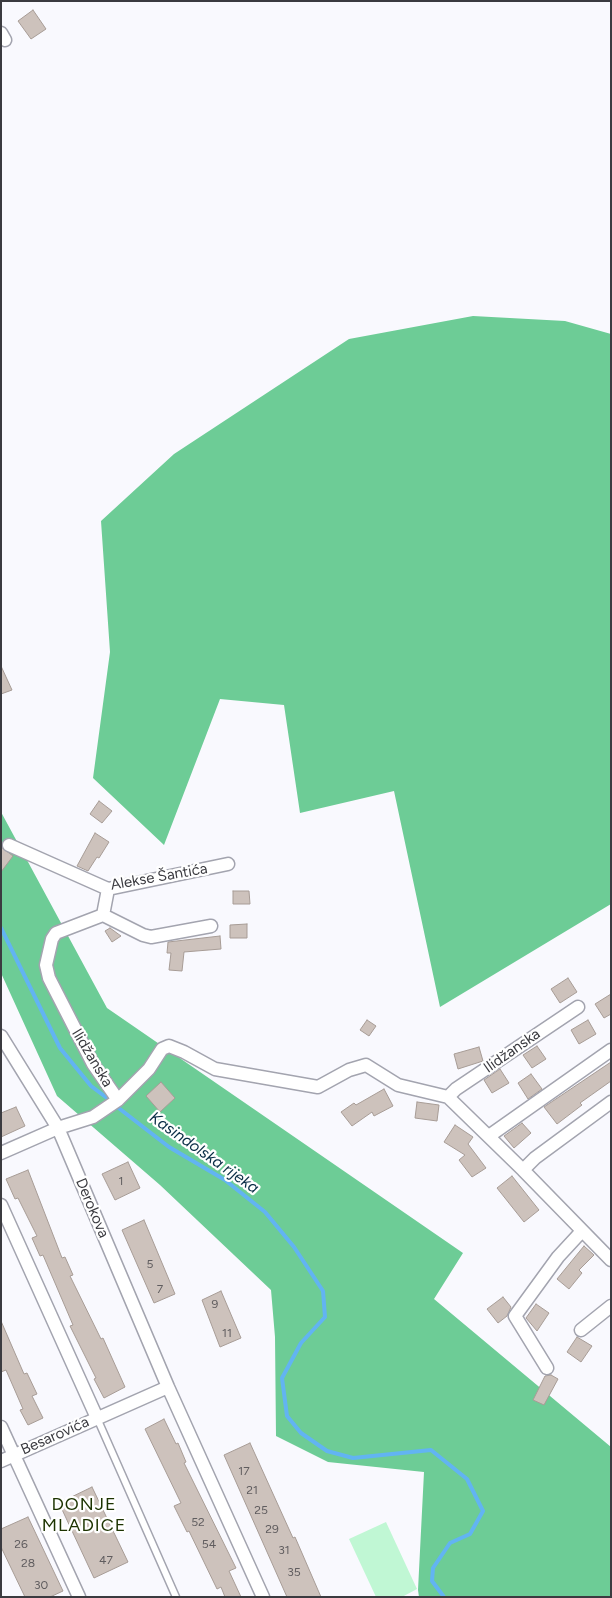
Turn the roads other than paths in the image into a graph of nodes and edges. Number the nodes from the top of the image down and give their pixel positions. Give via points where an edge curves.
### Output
1 (9, 845) dead end
2 (228, 864) dead end
3 (108, 889) junction
4 (103, 915) junction
5 (211, 926) dead end
6 (578, 1007) dead end
7 (1, 1036) edge
8 (611, 1050) edge
9 (448, 1098) junction
10 (118, 1100) junction
11 (611, 1102) edge
12 (58, 1128) junction
13 (489, 1136) junction
14 (1, 1153) edge
15 (524, 1170) junction
16 (1, 1205) edge
17 (582, 1231) junction
18 (611, 1260) edge
19 (611, 1306) edge
20 (581, 1330) dead end
21 (547, 1368) dead end
22 (168, 1388) junction
23 (96, 1418) junction
24 (1, 1427) edge
25 (14, 1455) junction
26 (1, 1461) edge
27 (79, 1597) edge
28 (176, 1597) edge
29 (263, 1597) edge

1 - 3 street, Alekse Šantića
2 - 3 street, Alekse Šantića
3 - 4 street
4 - 5 street via 151,937
4 - 10 street, Ilidžanska via 56,933 46,965 54,992 93,1064
6 - 9 street, Ilidžanska via 456,1089
7 - 12 street, Derokova
8 - 13 street
9 - 10 street, Ilidžanska via 398,1085 366,1065 349,1070 318,1087 215,1068 168,1046
9 - 13 street, Ilidžanska
10 - 12 street via 93,1117
11 - 15 street via 535,1158
12 - 14 street
12 - 22 street, Derokova
13 - 15 street, Ilidžanska
15 - 17 street, Ilidžanska
16 - 23 street
17 - 18 street, Ilidžanska
17 - 21 street via 537,1284 515,1316
19 - 20 street
22 - 23 street
22 - 29 street, Derokova
23 - 25 street, Besarovića
23 - 28 lane
24 - 25 street, Besarovića
25 - 26 street, Besarovića
25 - 27 street, Besarovića

